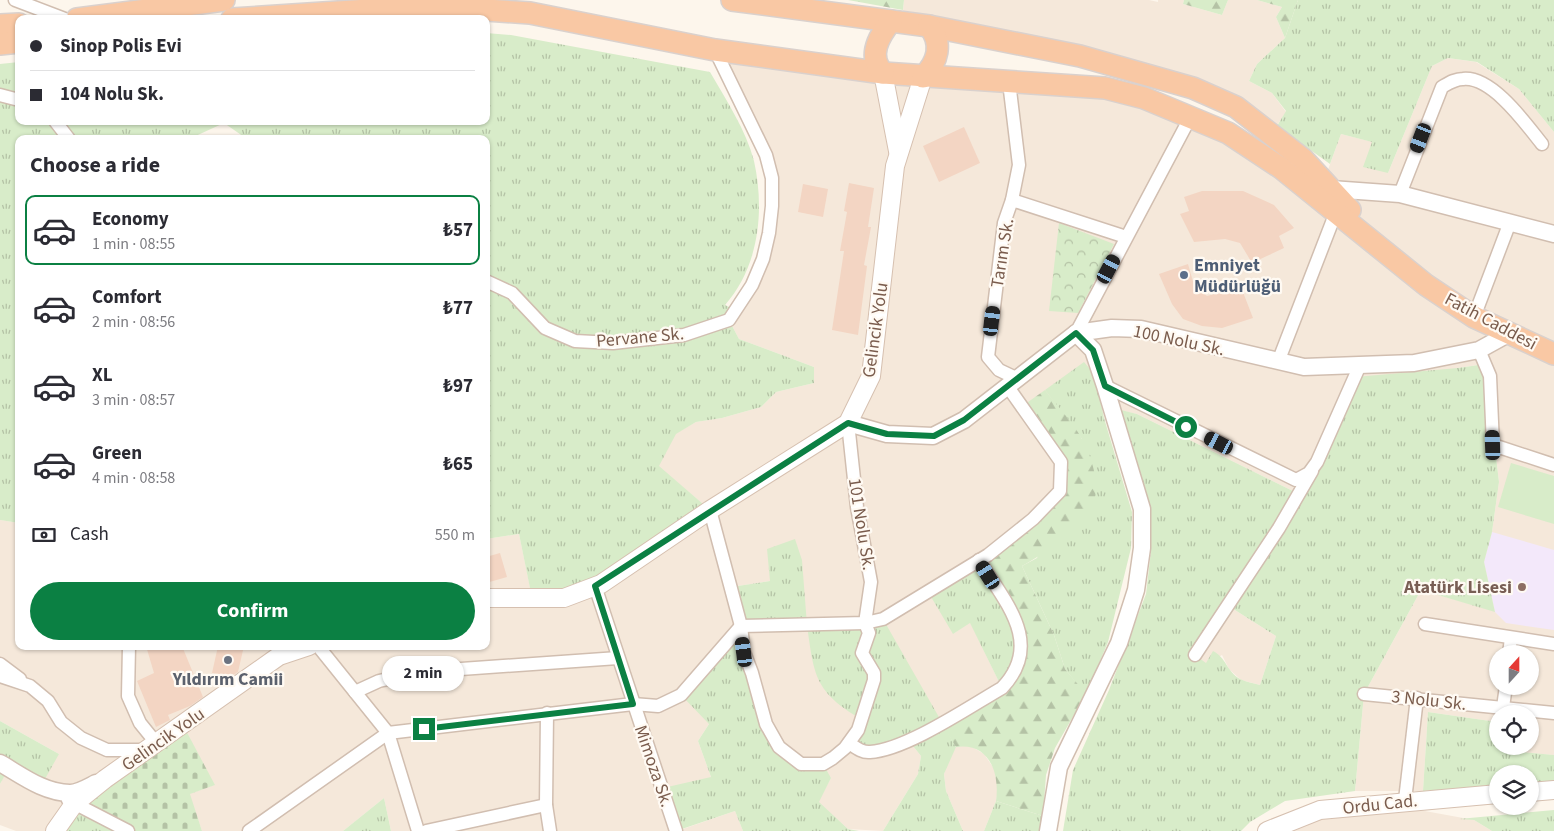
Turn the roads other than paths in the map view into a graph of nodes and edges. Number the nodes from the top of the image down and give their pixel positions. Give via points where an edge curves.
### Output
1 (15, 0) edge
2 (224, 0) edge
3 (732, 0) edge
4 (54, 15) edge
5 (108, 15) edge
6 (293, 15) edge
7 (891, 21) junction
8 (15, 24) edge
9 (0, 25) edge
10 (929, 26) junction
11 (15, 42) edge
12 (0, 44) edge
13 (715, 50) junction
14 (883, 73) junction
15 (923, 77) junction
16 (1009, 82) junction
17 (0, 95) edge
18 (15, 99) edge
19 (1191, 116) junction
20 (58, 125) edge
21 (66, 135) edge
22 (1542, 144) dead end
23 (898, 151) junction
24 (1331, 189) junction
25 (1400, 194) junction
26 (1012, 200) junction
27 (1336, 212) junction
28 (1510, 222) junction
29 (1554, 234) edge
30 (1126, 238) junction
31 (1405, 268) junction
32 (490, 283) edge
33 (1474, 317) junction
34 (1076, 333) junction
35 (1508, 334) junction
36 (1479, 350) junction
37 (1554, 354) edge
38 (1278, 362) junction
39 (1360, 365) junction
40 (1013, 383) junction
41 (1105, 386) junction
42 (848, 423) junction
43 (1317, 462) junction
44 (1554, 464) edge
45 (710, 510) junction
46 (979, 560) junction
47 (595, 586) junction
48 (490, 598) edge
49 (865, 623) junction
50 (1425, 624) dead end
51 (741, 626) junction
52 (1511, 638) junction
53 (1554, 644) edge
54 (1510, 645) edge
55 (129, 650) edge
56 (297, 650) edge
57 (321, 650) edge
58 (1195, 655) dead end
59 (618, 658) junction
60 (0, 664) edge
61 (0, 676) edge
62 (30, 686) junction
63 (355, 692) junction
64 (1364, 694) dead end
65 (1417, 698) junction
66 (633, 704) junction
67 (1489, 705) edge
68 (1539, 711) edge
69 (547, 713) junction
70 (1554, 713) edge
71 (388, 733) junction
72 (849, 743) junction
73 (151, 747) junction
74 (0, 763) edge
75 (105, 779) junction
76 (52, 790) junction
77 (1554, 790) edge
78 (1539, 791) edge
79 (1489, 795) edge
80 (1405, 800) junction
81 (74, 804) junction
82 (546, 805) junction
83 (55, 831) edge
84 (128, 831) edge
85 (248, 831) edge
86 (418, 831) edge
87 (426, 831) edge
88 (550, 831) edge
89 (676, 831) edge
90 (1048, 831) edge
91 (1267, 831) edge

1 - 4 street
2 - 5 highway
3 - 7 highway
6 - 13 highway via 430,6 530,13
7 - 10 highway
7 - 14 highway via 878,38 876,61
8 - 9 highway
10 - 15 highway via 936,35 938,48 933,67
10 - 24 highway via 1080,56 1193,88 1236,107 1303,159
11 - 12 highway
13 - 14 highway
13 - 32 street, Pervane Sk. via 766,154 772,178 771,215 763,259 752,286 729,320 684,335 613,343 575,341 545,328 512,293
14 - 15 highway
14 - 23 main road
15 - 16 highway
15 - 23 main road
16 - 19 highway via 1105,88 1144,98
16 - 26 street, Tarım Sk. via 1019,165
17 - 18 street
19 - 27 highway via 1228,133 1281,168
19 - 30 street
20 - 21 street
22 - 25 street via 1512,106 1488,86 1466,78 1453,81 1442,87
23 - 42 main road, Gelincik Yolu via 871,376
24 - 25 street
24 - 31 highway
25 - 28 street
26 - 30 street
26 - 40 street, Tarım Sk. via 1004,223 988,357
27 - 31 highway
27 - 38 street
28 - 29 street
28 - 33 street
30 - 34 street
31 - 33 highway, Fatih Caddesi
33 - 35 highway, Fatih Caddesi
34 - 38 street, 100 Nolu Sk. via 1112,328 1141,329
34 - 40 street
34 - 41 street via 1093,350
35 - 36 street, 100 Nolu Sk.
35 - 37 highway, Fatih Caddesi
36 - 39 street, 100 Nolu Sk. via 1414,364
36 - 44 street via 1490,376 1493,445
38 - 39 street, 100 Nolu Sk. via 1304,367
39 - 43 street
40 - 42 street via 964,420 934,436 887,434
40 - 46 street via 1061,462 1060,491 1033,519
41 - 43 street via 1296,480 1309,473
41 - 90 street via 1142,509 1142,548 1136,590 1119,643 1059,767
42 - 45 main road
42 - 49 street, 101 Nolu Sk. via 857,507 871,582
43 - 58 street via 1279,528
45 - 47 main road
45 - 51 street
46 - 49 street via 883,619
46 - 72 street via 1016,620 1022,639 1019,661 1011,679 1002,688 889,749 868,753
47 - 48 main road via 564,598
47 - 59 street, Mimoza Sk.
49 - 51 street
49 - 72 street, 101 Nolu Sk. via 869,633 862,653 874,673 874,680 858,730
50 - 52 street
51 - 66 street via 681,695 658,706
51 - 72 street via 744,652 766,724 779,747 801,764 812,765 823,764
52 - 53 street
52 - 54 street
55 - 73 street via 128,696
56 - 73 main road, Gelincik Yolu via 279,656
57 - 63 street
59 - 63 street via 419,672 379,681
59 - 66 street, Mimoza Sk.
60 - 62 street
61 - 62 street
62 - 73 street via 48,700 61,722 81,738 106,750
63 - 71 street
64 - 65 street, 3 Nolu Sk.
65 - 67 street, 3 Nolu Sk.
65 - 80 street
66 - 69 street
66 - 89 street, Mimoza Sk.
68 - 70 street, 3 Nolu Sk.
69 - 71 street
69 - 82 street
71 - 85 street
71 - 86 street
73 - 75 main road, Gelincik Yolu
74 - 76 street
75 - 76 street via 71,793
75 - 81 main road, Gelincik Yolu
76 - 81 street
77 - 78 main road
79 - 80 main road, Ordu Cad.
80 - 91 main road, Ordu Cad. via 1320,810
81 - 83 main road, Gelincik Yolu
81 - 84 street
82 - 87 street
82 - 88 street

